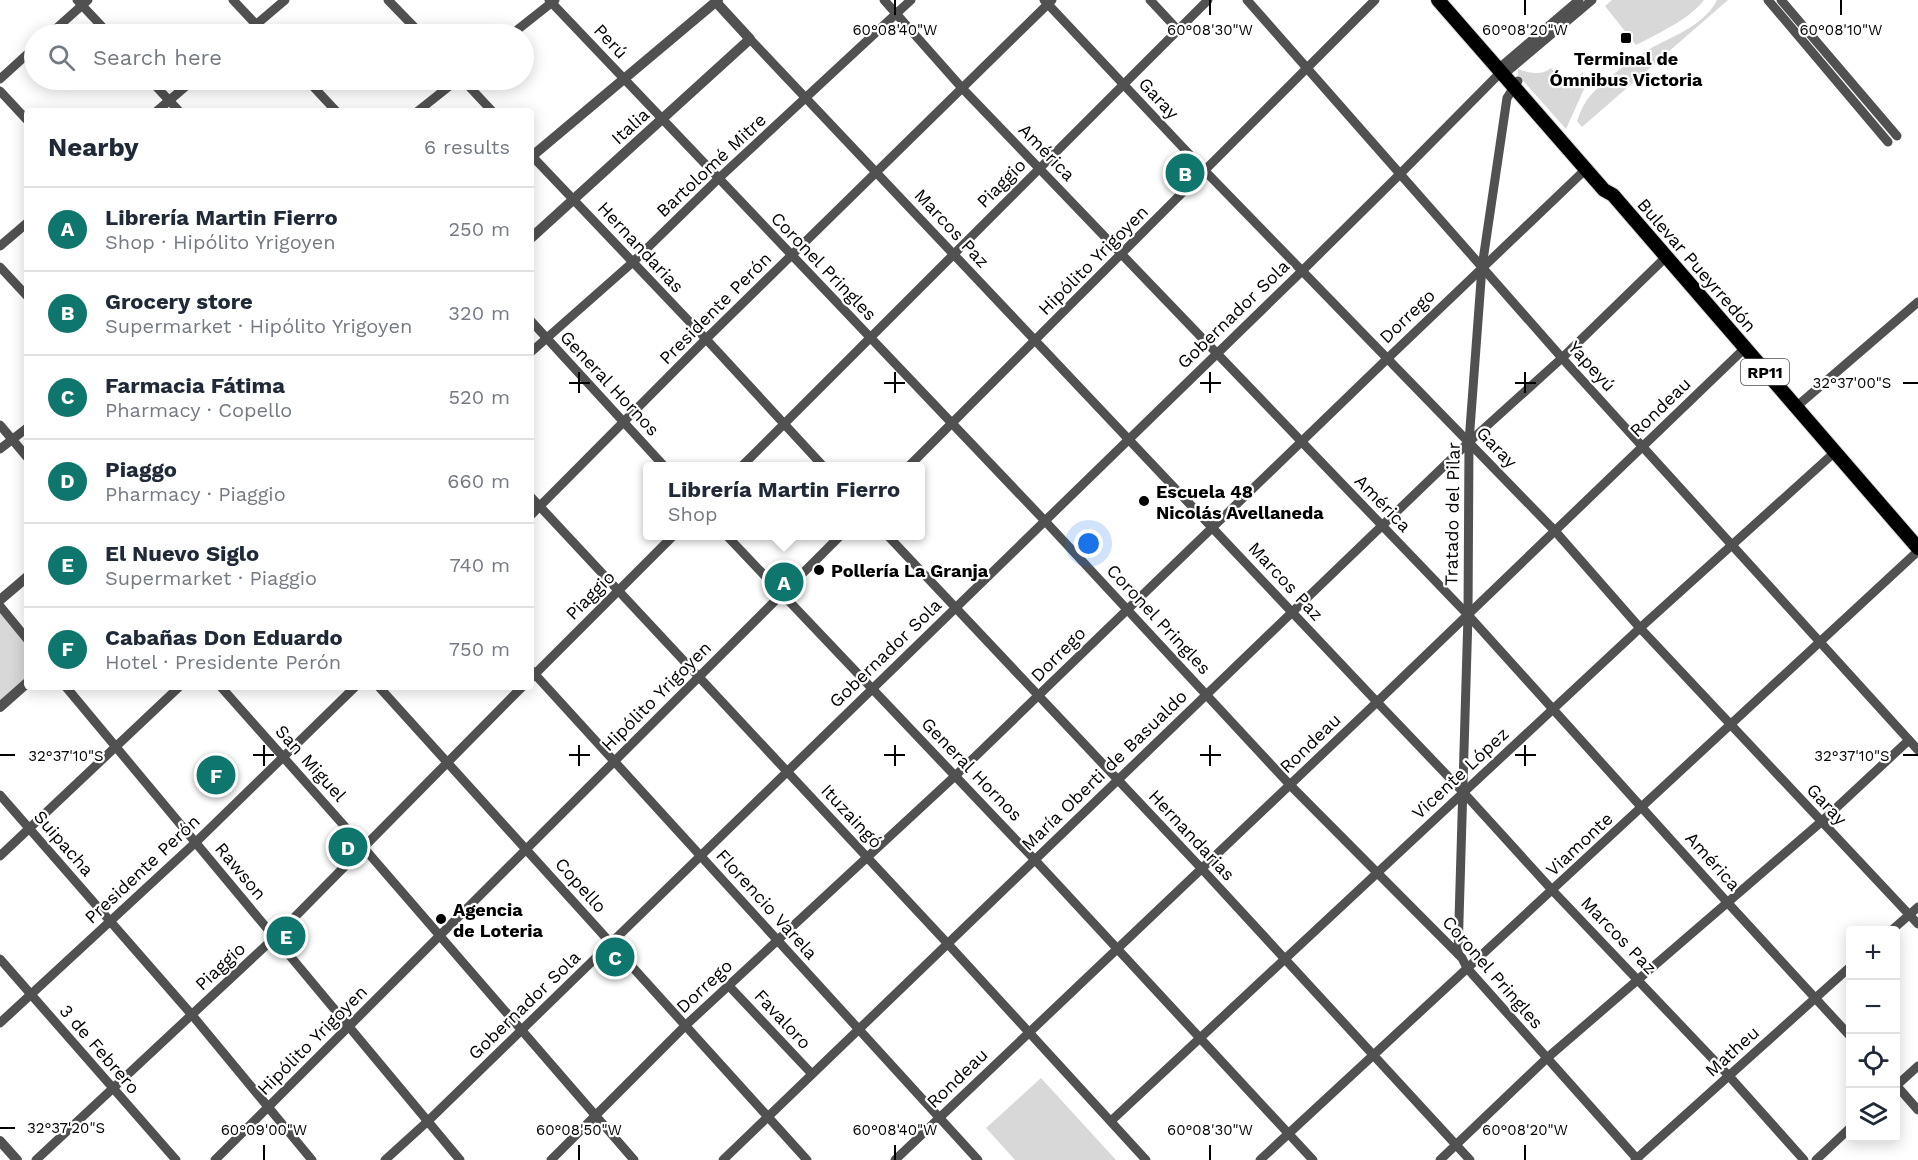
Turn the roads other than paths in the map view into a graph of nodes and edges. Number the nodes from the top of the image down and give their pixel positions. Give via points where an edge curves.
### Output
1 (233, 0) edge
2 (285, 0) edge
3 (388, 0) edge
4 (884, 0) edge
5 (911, 0) edge
6 (1150, 0) edge
7 (1208, 0) edge
8 (1247, 0) edge
9 (1375, 0) edge
10 (1438, 0) edge
11 (1448, 0) edge
12 (1579, 0) edge
13 (1592, 0) edge
14 (1768, 0) edge
15 (1781, 0) edge
16 (552, 1) edge
17 (716, 1) edge
18 (1048, 1) edge
19 (82, 2) edge
20 (896, 14) junction
21 (60, 24) edge
22 (101, 24) edge
23 (255, 24) edge
24 (257, 24) edge
25 (411, 24) edge
26 (524, 24) edge
27 (1178, 30) junction
28 (750, 39) junction
29 (24, 57) edge
30 (1832, 60) junction
31 (1824, 67) junction
32 (1307, 68) junction
33 (1509, 74) junction
34 (0, 79) edge
35 (624, 79) junction
36 (1124, 84) junction
37 (962, 88) junction
38 (160, 90) edge
39 (182, 90) edge
40 (316, 90) edge
41 (444, 90) edge
42 (472, 90) edge
43 (0, 91) edge
44 (807, 98) junction
45 (169, 100) junction
46 (160, 108) edge
47 (176, 108) edge
48 (333, 108) edge
49 (422, 108) edge
50 (489, 108) edge
51 (24, 117) edge
52 (662, 119) junction
53 (1888, 125) junction
54 (1880, 132) junction
55 (1897, 136) dead end
56 (1888, 142) dead end
57 (534, 154) edge
58 (534, 159) edge
59 (1039, 169) junction
60 (1586, 169) junction
61 (1205, 171) junction
62 (876, 172) junction
63 (1399, 175) junction
64 (718, 179) junction
65 (1613, 195) junction
66 (573, 200) junction
67 (24, 226) edge
68 (534, 235) edge
69 (0, 246) edge
70 (954, 254) junction
71 (1122, 254) junction
72 (791, 256) junction
73 (1666, 257) junction
74 (633, 262) junction
75 (0, 267) edge
76 (1482, 267) junction
77 (1303, 270) junction
78 (24, 293) edge
79 (1918, 302) edge
80 (534, 324) edge
81 (546, 337) junction
82 (870, 338) junction
83 (706, 339) junction
84 (1035, 340) junction
85 (1745, 348) junction
86 (534, 349) edge
87 (1217, 353) junction
88 (1388, 358) junction
89 (1562, 358) junction
90 (1796, 407) junction
91 (624, 422) junction
92 (784, 424) junction
93 (952, 424) junction
94 (0, 425) edge
95 (24, 430) edge
96 (12, 439) junction
97 (1129, 439) junction
98 (1301, 441) junction
99 (1469, 442) junction
100 (1643, 446) junction
101 (0, 449) edge
102 (1835, 452) junction
103 (24, 453) edge
104 (660, 462) edge
105 (746, 462) edge
106 (819, 462) edge
107 (913, 462) edge
108 (534, 500) edge
109 (540, 507) junction
110 (534, 512) edge
111 (1045, 521) junction
112 (1383, 526) junction
113 (1213, 528) junction
114 (1555, 531) junction
115 (669, 540) edge
116 (732, 540) edge
117 (836, 540) edge
118 (892, 540) edge
119 (1732, 545) junction
120 (1918, 549) edge
121 (24, 580) edge
122 (618, 591) junction
123 (782, 593) junction
124 (0, 600) edge
125 (0, 606) edge
126 (956, 608) junction
127 (1127, 608) junction
128 (1292, 612) junction
129 (1468, 615) junction
130 (1640, 628) junction
131 (24, 635) edge
132 (1820, 642) junction
133 (534, 672) edge
134 (534, 676) edge
135 (699, 677) junction
136 (24, 685) edge
137 (872, 688) junction
138 (68, 690) edge
139 (176, 690) edge
140 (225, 690) edge
141 (352, 690) edge
142 (382, 690) edge
143 (519, 690) edge
144 (1206, 695) junction
145 (1039, 696) junction
146 (1377, 702) junction
147 (0, 706) edge
148 (1554, 709) junction
149 (1731, 725) junction
150 (1909, 740) junction
151 (116, 747) junction
152 (1918, 750) edge
153 (283, 757) junction
154 (614, 761) junction
155 (447, 762) junction
156 (787, 771) junction
157 (956, 776) junction
158 (1118, 780) junction
159 (1290, 785) junction
160 (1463, 792) junction
161 (0, 795) edge
162 (1643, 807) junction
163 (1821, 822) junction
164 (30, 829) junction
165 (196, 842) junction
166 (363, 847) junction
167 (526, 849) junction
168 (701, 855) junction
169 (0, 856) edge
170 (868, 857) junction
171 (1035, 860) junction
172 (1202, 869) junction
173 (1379, 872) junction
174 (1553, 891) junction
175 (1727, 902) junction
176 (1918, 907) edge
177 (1909, 915) junction
178 (111, 921) junction
179 (1918, 924) edge
180 (1897, 926) edge
181 (439, 936) junction
182 (275, 937) junction
183 (778, 940) junction
184 (611, 943) junction
185 (948, 944) junction
186 (1117, 949) junction
187 (1458, 954) junction
188 (1285, 958) junction
189 (0, 959) edge
190 (1467, 969) junction
191 (1846, 971) edge
192 (1639, 980) junction
193 (729, 986) junction
194 (31, 994) junction
195 (1816, 998) junction
196 (192, 1015) junction
197 (0, 1023) edge
198 (686, 1025) junction
199 (349, 1026) junction
200 (859, 1029) junction
201 (521, 1031) junction
202 (1029, 1032) junction
203 (1849, 1034) edge
204 (1200, 1038) junction
205 (1374, 1055) junction
206 (1547, 1058) junction
207 (1918, 1066) edge
208 (812, 1074) junction
209 (1729, 1076) junction
210 (1900, 1082) edge
211 (1898, 1088) edge
212 (114, 1089) junction
213 (267, 1108) junction
214 (1918, 1110) edge
215 (595, 1116) junction
216 (768, 1117) junction
217 (939, 1118) junction
218 (428, 1121) junction
219 (1111, 1121) junction
220 (1846, 1133) edge
221 (1289, 1134) junction
222 (0, 1141) edge
223 (1456, 1146) junction
224 (1637, 1159) edge
225 (17, 1160) edge
226 (36, 1160) edge
227 (176, 1160) edge
228 (215, 1160) edge
229 (312, 1160) edge
230 (385, 1160) edge
231 (460, 1160) edge
232 (551, 1160) edge
233 (634, 1160) edge
234 (723, 1160) edge
235 (807, 1160) edge
236 (895, 1160) edge
237 (978, 1160) edge
238 (1146, 1160) edge
239 (1260, 1160) edge
240 (1313, 1160) edge
241 (1440, 1160) edge
242 (1470, 1160) edge
243 (1804, 1160) edge
244 (1816, 1160) edge

1 - 23 street
2 - 24 street
3 - 25 street
4 - 20 street, América
5 - 20 street, Bartolomé Mitre
6 - 27 street
7 - 27 street, Piaggio
8 - 32 street, Yapeyú
9 - 32 street, Hipólito Yrigoyen
10 - 33 main road, Bulevar Pueyrredón / RP11
11 - 33 main road, Bulevar Pueyrredón / RP11
12 - 33 street
13 - 33 street
14 - 31 street
15 - 30 street
16 - 26 street
16 - 35 street, Perú
17 - 28 street, Marcos Paz
17 - 35 street
18 - 36 street, Garay
18 - 37 street, Presidente Perón
19 - 21 street
19 - 22 street
20 - 37 street, América
20 - 44 street, Bartolomé Mitre
27 - 36 street, Piaggio
28 - 44 street, Marcos Paz
28 - 52 street, Italia
29 - 34 street
30 - 31 street
30 - 53 street
31 - 54 street
32 - 61 street, Hipólito Yrigoyen
32 - 63 street, Yapeyú
33 - 60 main road, Bulevar Pueyrredón / RP11
33 - 63 street, Gobernador Sola
33 - 65 main road, Bulevar Pueyrredón / RP11 via 1609,185
33 - 76 street, Tratado del Pilar
35 - 52 street, Coronel Pringles
35 - 57 street
36 - 59 street, Piaggio
36 - 61 street, Garay
37 - 59 street, América
37 - 62 street, Presidente Perón
38 - 45 street
39 - 45 street
40 - 48 street
41 - 49 street
42 - 50 street
43 - 51 street
44 - 62 street, Marcos Paz
44 - 64 street, Bartolomé Mitre
45 - 46 street
45 - 47 street
52 - 64 street, Coronel Pringles
52 - 66 street, Italia
53 - 54 street
53 - 55 street
54 - 56 street
58 - 66 street, Hernandarias
59 - 70 street, Piaggio
59 - 71 street, América
60 - 65 main road, Bulevar Pueyrredón / RP11
60 - 76 street, Dorrego
61 - 71 street, Hipólito Yrigoyen
61 - 77 street, Garay
62 - 70 street, Marcos Paz
62 - 72 street, Presidente Perón
63 - 76 street, Yapeyú
63 - 77 street, Gobernador Sola
64 - 72 street, Coronel Pringles
64 - 74 street, Bartolomé Mitre
65 - 73 main road, Bulevar Pueyrredón / RP11
66 - 68 street, Italia
66 - 74 street, Hernandarias
67 - 69 street
70 - 82 street, Piaggio
70 - 84 street, Marcos Paz
71 - 84 street, Hipólito Yrigoyen
71 - 87 street, América
72 - 82 street, Coronel Pringles
72 - 83 street, Presidente Perón
73 - 85 main road, Bulevar Pueyrredón / RP11
73 - 89 street, María Oberti de Basualdo
74 - 81 street, Bartolomé Mitre
74 - 83 street, Hernandarias
75 - 78 street
76 - 88 street, Dorrego
76 - 89 street, Yapeyú
76 - 99 street, Tratado del Pilar
77 - 87 street, Gobernador Sola
77 - 88 street, Garay
79 - 90 street
80 - 81 street, General Hornos
81 - 86 street, Bartolomé Mitre
81 - 91 street, General Hornos
82 - 92 street, Piaggio
82 - 93 street, Coronel Pringles
83 - 91 street, Presidente Perón
83 - 92 street, Hernandarias
84 - 93 street, Hipólito Yrigoyen
84 - 97 street, Marcos Paz
85 - 90 main road, Bulevar Pueyrredón / RP11
85 - 100 street, Rondeau
87 - 97 street, Gobernador Sola
87 - 98 street, América
88 - 98 street, Dorrego
88 - 99 street, Garay
89 - 99 street, María Oberti de Basualdo
89 - 100 street, Yapeyú
90 - 102 main road, Bulevar Pueyrredón / RP11
91 - 104 street, General Hornos
91 - 109 street, Presidente Perón
92 - 105 street, Piaggio
92 - 106 street, Hernandarias
93 - 107 street, Hipólito Yrigoyen
93 - 111 street, Coronel Pringles
94 - 96 street
95 - 96 street
96 - 101 street
96 - 103 street
97 - 111 street, Gobernador Sola
97 - 113 street, Marcos Paz
98 - 112 street, América
98 - 113 street, Dorrego
99 - 112 street, María Oberti de Basualdo
99 - 114 street, Garay
99 - 129 street, Tratado del Pilar
100 - 114 street, Rondeau
100 - 119 street, Yapeyú
102 - 119 street, Vicente López
102 - 120 main road, Bulevar Pueyrredón / RP11
108 - 109 street, Ituzaingó
109 - 110 street, Presidente Perón
109 - 122 street, Ituzaingó
111 - 126 street, Gobernador Sola
111 - 127 street, Coronel Pringles
112 - 128 street, María Oberti de Basualdo
112 - 129 street, América
113 - 127 street, Dorrego
113 - 128 street, Marcos Paz
114 - 129 street, Rondeau
114 - 130 street, Garay
115 - 122 street, Piaggio
116 - 123 street, General Hornos
117 - 123 street, Hipólito Yrigoyen
118 - 126 street, Hernandarias
119 - 130 street, Vicente López
119 - 132 street, Yapeyú
120 - 132 street, Viamonte
121 - 124 street
122 - 133 street, Piaggio
122 - 135 street, Ituzaingó
123 - 135 street, Hipólito Yrigoyen
123 - 137 street, General Hornos
125 - 131 street
126 - 137 street, Gobernador Sola
126 - 145 street, Hernandarias
127 - 144 street, Coronel Pringles
127 - 145 street, Dorrego
128 - 144 street, María Oberti de Basualdo
128 - 146 street, Marcos Paz
129 - 146 street, Rondeau
129 - 148 street, América
129 - 160 street, Tratado del Pilar
130 - 148 street, Vicente López
130 - 149 street, Garay
132 - 149 street, Viamonte
132 - 150 street, Yapeyú
134 - 154 street, Florencio Varela
135 - 154 street, Hipólito Yrigoyen
135 - 156 street, Ituzaingó
136 - 147 street
137 - 156 street, Gobernador Sola
137 - 157 street, General Hornos
138 - 151 street, Rawson
139 - 151 street
140 - 153 street, San Miguel
141 - 153 street, Presidente Perón
142 - 155 street, Copello
143 - 155 street, Piaggio
144 - 158 street, María Oberti de Basualdo
144 - 159 street, Coronel Pringles
145 - 157 street, Dorrego
145 - 158 street, Hernandarias
146 - 159 street, Rondeau
146 - 160 street, Marcos Paz
148 - 160 street, Vicente López
148 - 162 street, América
149 - 162 street, Viamonte
149 - 163 street, Garay
150 - 152 street, Yapeyú
150 - 163 street
151 - 164 street
151 - 165 street, Rawson
153 - 165 street, Presidente Perón
153 - 166 street, San Miguel
154 - 167 street, Hipólito Yrigoyen
154 - 168 street, Florencio Varela
155 - 166 street, Piaggio
155 - 167 street, Copello
156 - 168 street, Gobernador Sola
156 - 170 street, Ituzaingó
157 - 170 street, Dorrego
157 - 171 street, General Hornos
158 - 171 street, María Oberti de Basualdo
158 - 172 street, Hernandarias
159 - 172 street, Rondeau
159 - 173 street, Coronel Pringles
160 - 173 street, Vicente López
160 - 174 street, Marcos Paz
160 - 187 street, Tratado del Pilar
161 - 164 street, Suipacha
162 - 174 street, Viamonte
162 - 175 street, América
163 - 175 street
163 - 177 street, Garay
164 - 169 street
164 - 178 street, Suipacha
165 - 178 street, Presidente Perón
165 - 182 street, Rawson
166 - 181 street, San Miguel
166 - 182 street, Piaggio
167 - 181 street, Hipólito Yrigoyen
167 - 184 street, Copello
168 - 183 street, Florencio Varela
168 - 184 street, Gobernador Sola
170 - 183 street, Dorrego
170 - 185 street, Ituzaingó
171 - 185 street, María Oberti de Basualdo
171 - 186 street, General Hornos
172 - 186 street, Rondeau
172 - 188 street, Hernandarias
173 - 187 street, Coronel Pringles
173 - 188 street, Vicente López
174 - 190 street, Viamonte
174 - 192 street, Marcos Paz
175 - 192 street
175 - 195 street, América
176 - 177 street
177 - 179 street, Garay
177 - 180 street
178 - 194 street, Presidente Perón
178 - 196 street, Suipacha
181 - 199 street, Hipólito Yrigoyen
181 - 201 street, San Miguel
182 - 196 street, Piaggio
182 - 199 street, Rawson
183 - 193 street, Dorrego
183 - 200 street, Florencio Varela
184 - 198 street, Copello
184 - 201 street, Gobernador Sola
185 - 200 street, María Oberti de Basualdo
185 - 202 street, Ituzaingó
186 - 202 street, Rondeau
186 - 204 street, General Hornos
187 - 190 street, Coronel Pringles
188 - 204 street, Vicente López
188 - 205 street, Hernandarias
189 - 194 street, 3 de Febrero
190 - 205 street, Viamonte
190 - 206 street, Coronel Pringles
191 - 195 street, Matheu
192 - 206 street
192 - 209 street, Marcos Paz
193 - 198 street, Dorrego
193 - 208 street, Favaloro
194 - 197 street, Presidente Perón
194 - 212 street, 3 de Febrero
195 - 203 street, América
195 - 209 street, Matheu
196 - 212 street, Piaggio
196 - 213 street, Suipacha
198 - 215 street, Dorrego
198 - 216 street, Copello
199 - 213 street, Hipólito Yrigoyen
199 - 218 street, Rawson
200 - 208 street, María Oberti de Basualdo
200 - 217 street, Florencio Varela
201 - 215 street, San Miguel
201 - 218 street, Gobernador Sola
202 - 217 street, Rondeau
202 - 219 street, Ituzaingó
204 - 219 street, Vicente López
204 - 221 street, General Hornos
205 - 221 street, Viamonte
205 - 223 street, Hernandarias
206 - 223 street
206 - 224 street, Coronel Pringles
207 - 210 street
208 - 216 street, María Oberti de Basualdo
209 - 224 street, Matheu
209 - 243 street, Marcos Paz
211 - 214 street
212 - 226 street, Piaggio
212 - 227 street, 3 de Febrero
213 - 228 street, Hipólito Yrigoyen
213 - 229 street, Suipacha
215 - 232 street, Dorrego
215 - 233 street, San Miguel
216 - 234 street, María Oberti de Basualdo
216 - 235 street, Copello
217 - 236 street, Rondeau
217 - 237 street, Florencio Varela
218 - 230 street, Gobernador Sola
218 - 231 street, Rawson
219 - 238 street, Ituzaingó
220 - 244 street
221 - 239 street, Viamonte
221 - 240 street, General Hornos
222 - 225 street
223 - 241 street
223 - 242 street, Hernandarias

